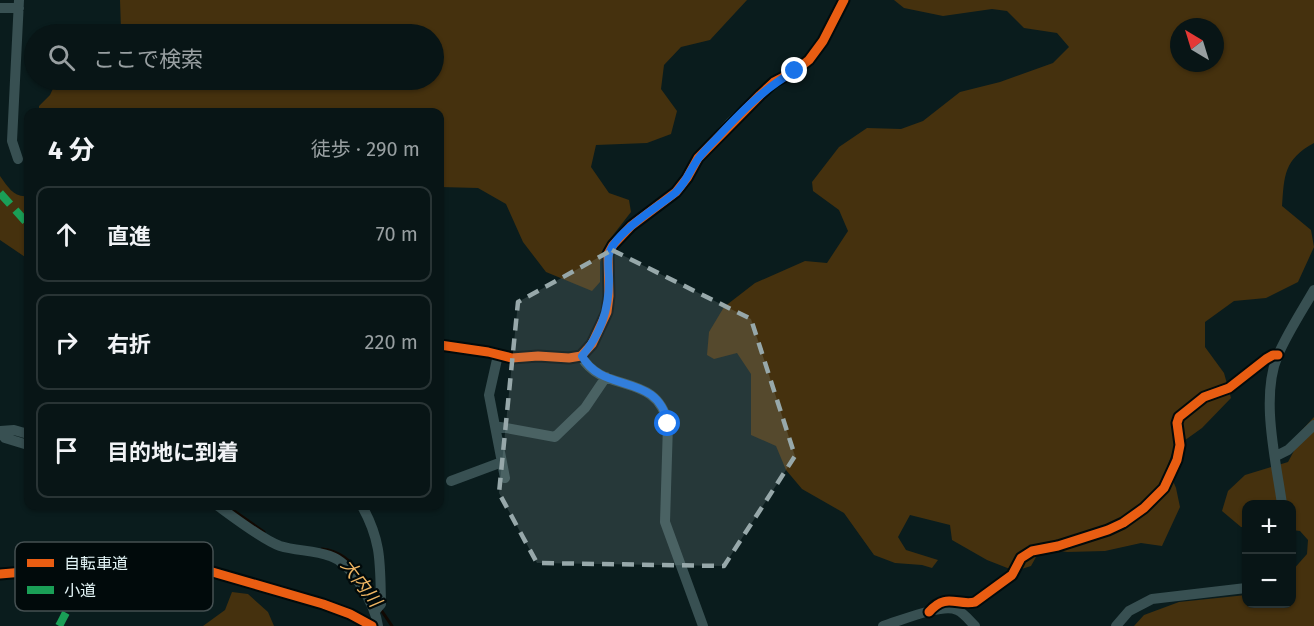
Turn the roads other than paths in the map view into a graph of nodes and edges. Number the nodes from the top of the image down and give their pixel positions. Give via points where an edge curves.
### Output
1 (844, 0) edge
2 (19, 4) edge
3 (0, 8) edge
4 (823, 41) joint
5 (18, 159) dead end
6 (1314, 290) edge
7 (444, 346) edge
8 (1278, 355) junction
9 (498, 356) junction
10 (582, 356) junction
11 (606, 377) junction
12 (495, 426) junction
13 (1314, 426) edge
14 (0, 432) edge
15 (24, 433) edge
16 (24, 444) edge
17 (1276, 456) junction
18 (502, 462) junction
19 (505, 478) dead end
20 (451, 481) dead end
21 (1282, 500) edge
22 (224, 510) edge
23 (364, 510) edge
24 (213, 572) edge
25 (15, 573) edge
26 (0, 574) edge
27 (1242, 588) edge
28 (378, 609) junction
29 (929, 612) junction
30 (372, 626) edge
31 (378, 626) edge
32 (703, 626) edge
33 (883, 626) edge
34 (975, 626) edge
35 (1116, 626) edge

1 - 4 street
2 - 3 street
2 - 5 street via 12,141
4 - 10 street via 809,60 774,82 729,124 698,158 676,192 613,245 609,254 607,312
6 - 8 street
7 - 9 street
8 - 17 street via 1269,404
8 - 29 street via 1266,359 1229,388 1204,397 1179,417 1180,445 1171,476 1164,488 1123,523 1032,551 1021,558 1012,575 975,602 951,600
9 - 10 street
9 - 12 street via 489,395
10 - 11 street via 587,365
11 - 12 street via 585,408 555,437
11 - 32 street via 650,393 666,412 665,522
12 - 18 street
13 - 17 street
14 - 15 street
14 - 16 street via 5,438
17 - 21 street
18 - 19 street
18 - 20 street
22 - 28 street via 271,542 333,556 344,563
23 - 28 street via 373,525 380,558
24 - 30 street via 323,604
25 - 26 street
27 - 35 street via 1152,598 1129,611
28 - 31 street
29 - 33 street
29 - 34 street via 955,609

